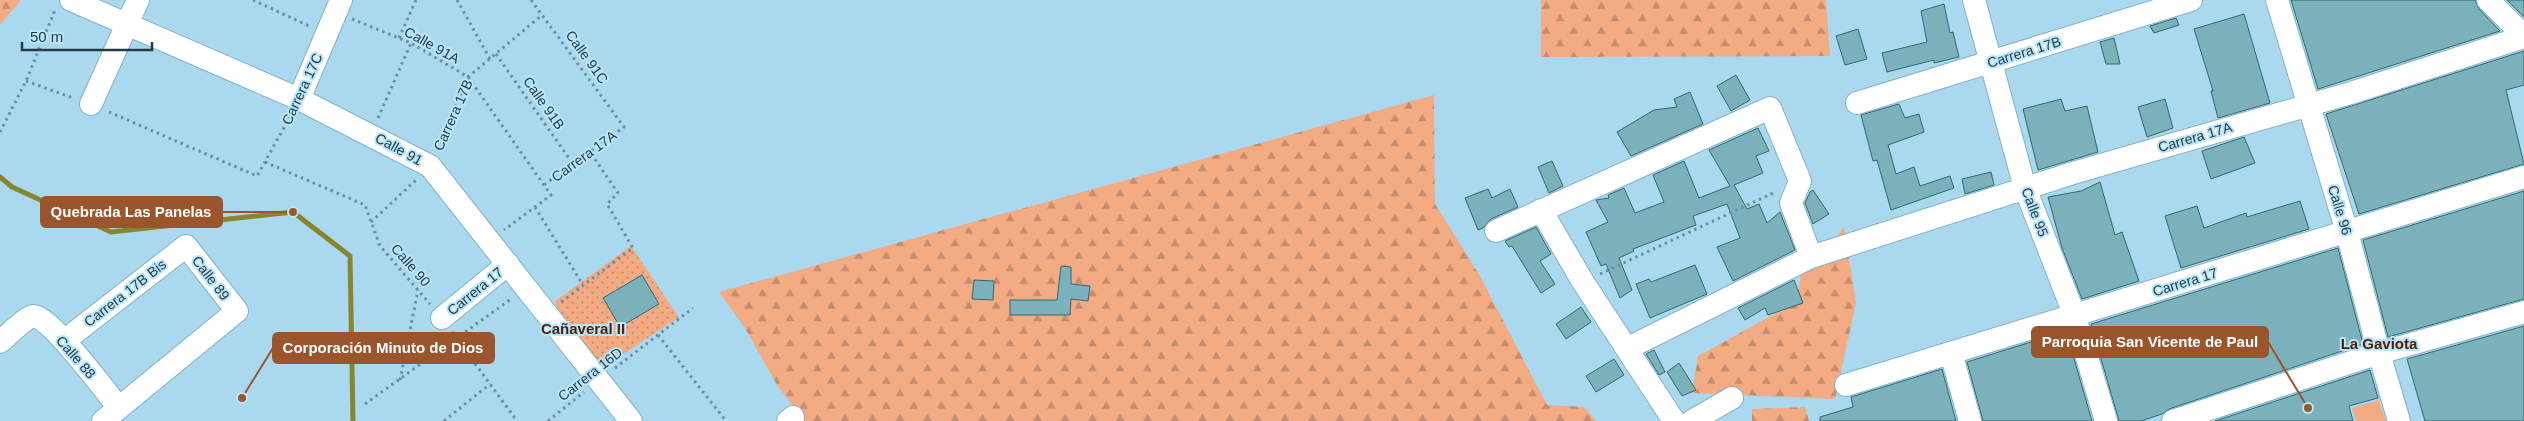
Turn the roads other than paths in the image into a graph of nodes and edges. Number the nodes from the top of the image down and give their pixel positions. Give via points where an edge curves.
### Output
1 (138, 0) edge
2 (1974, 0) edge
3 (2191, 0) edge
4 (2277, 0) edge
5 (2488, 0) edge
6 (63, 4) edge
7 (338, 6) edge
8 (127, 26) junction
9 (2524, 36) edge
10 (1992, 63) junction
11 (299, 99) junction
12 (1857, 103) dead end
13 (91, 104) road end
14 (2308, 104) junction
15 (2524, 177) edge
16 (2025, 188) junction
17 (1541, 210) junction
18 (1496, 231) dead end
19 (2347, 232) junction
20 (186, 246) joint
21 (1811, 257) junction
22 (508, 264) junction
23 (2524, 312) edge
24 (2074, 314) junction
25 (442, 318) road end
26 (64, 341) junction
27 (0, 342) edge
28 (1628, 348) junction
29 (1951, 353) junction
30 (2379, 353) junction
31 (1846, 386) dead end
32 (1732, 398) dead end
33 (111, 414) edge
34 (631, 421) edge
35 (1674, 421) edge
36 (1692, 421) edge
37 (1970, 421) edge
38 (2106, 421) edge
39 (2173, 421) edge
40 (2400, 421) edge

1 - 8 street
2 - 10 street, Calle 95
3 - 10 street, Carrera 17B
4 - 14 street, Calle 96
5 - 9 street
6 - 8 street, Calle 91
7 - 11 street, Carrera 17C
8 - 11 street, Calle 91
8 - 13 street
9 - 14 street, Carrera 17A
10 - 12 street, Carrera 17B
10 - 16 street, Calle 95
11 - 22 street, Calle 91 via 430,166
14 - 16 street, Carrera 17A
14 - 19 street, Calle 96
15 - 19 street, Carrera 17
16 - 21 street, Carrera 17A
16 - 24 street, Calle 95
17 - 18 street
17 - 21 street via 1770,108 1800,181 1791,203
17 - 28 street via 1583,282
19 - 24 street, Carrera 17
19 - 30 street, Calle 96
20 - 26 street, Carrera 17B Bis
20 - 33 street, Calle 89 via 237,311
21 - 28 street, Carrera 17A
22 - 25 street, Carrera 17
22 - 34 street, Calle 91
23 - 30 street
24 - 29 street, Carrera 17
24 - 38 street, Calle 95
26 - 27 street, Calle 88 via 40,317 34,316
26 - 33 street, Calle 88
28 - 35 street
29 - 31 street, Carrera 17
29 - 37 street
30 - 39 street
30 - 40 street, Calle 96
32 - 36 street

